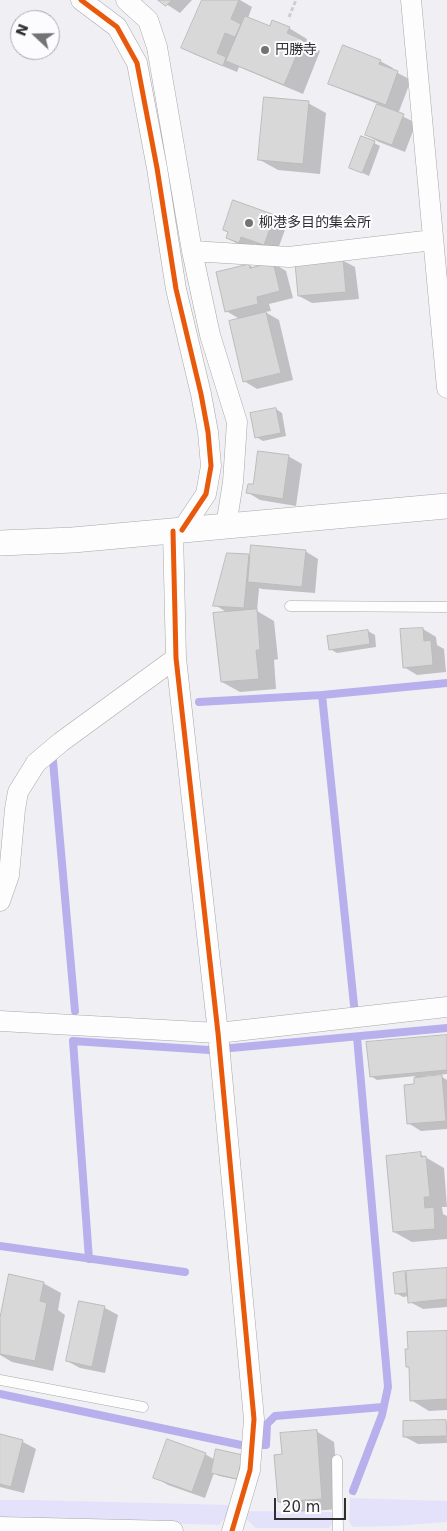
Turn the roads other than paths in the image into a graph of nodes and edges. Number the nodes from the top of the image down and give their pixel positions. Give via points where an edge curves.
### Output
1 (81, 0) edge
2 (126, 0) edge
3 (411, 0) edge
4 (433, 240) junction
5 (192, 251) junction
6 (447, 388) edge
7 (447, 506) edge
8 (226, 526) junction
9 (178, 531) junction
10 (0, 543) edge
11 (290, 606) dead end
12 (447, 607) edge
13 (176, 658) junction
14 (0, 901) edge
15 (447, 1007) edge
16 (0, 1021) edge
17 (218, 1033) junction
18 (0, 1380) edge
19 (143, 1407) dead end
20 (337, 1460) dead end
21 (0, 1527) edge
22 (173, 1531) edge
23 (232, 1531) edge
24 (338, 1531) edge

1 - 9 street via 117,27 138,64 176,289 208,432 211,466 206,494
2 - 5 street via 148,20 157,47
3 - 4 street
4 - 5 street via 289,257
4 - 6 street
5 - 8 street via 210,335 237,422
7 - 8 street
8 - 9 street
9 - 10 street
9 - 13 street
11 - 12 lane
13 - 14 street via 36,763 18,792 9,876
13 - 17 street
15 - 17 street
16 - 17 street
17 - 23 street via 254,1419 250,1470
18 - 19 lane
20 - 24 lane
21 - 22 street

